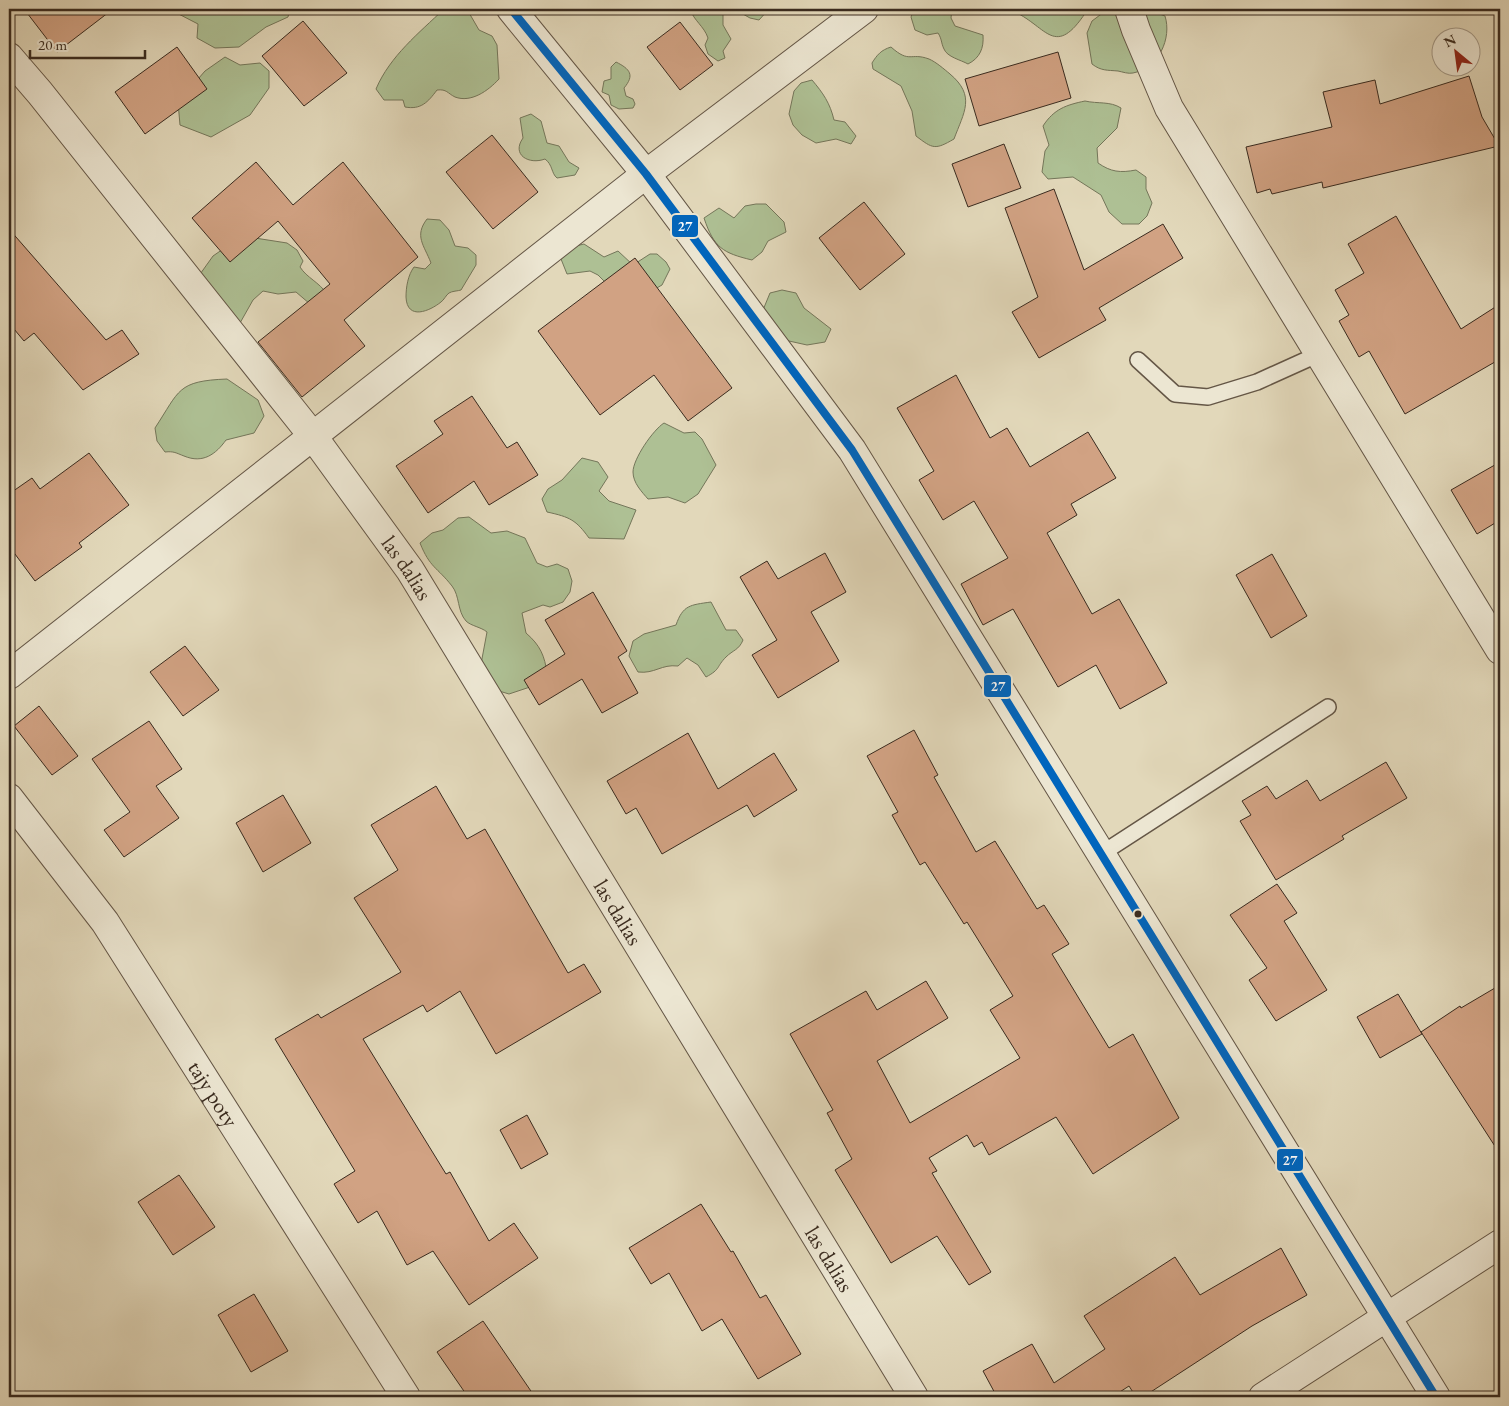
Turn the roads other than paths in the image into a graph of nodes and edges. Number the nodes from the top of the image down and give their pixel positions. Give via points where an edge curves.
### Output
1 (511, 9) edge
2 (864, 9) edge
3 (1129, 9) edge
4 (9, 57) edge
5 (646, 174) junction
6 (1319, 354) junction
7 (1138, 360) dead end
8 (312, 435) junction
9 (1500, 650) edge
10 (9, 675) edge
11 (1328, 707) dead end
12 (9, 798) edge
13 (1101, 854) junction
14 (1500, 1244) edge
15 (1388, 1316) junction
16 (406, 1397) edge
17 (914, 1397) edge
18 (1263, 1397) edge
19 (1436, 1397) edge

1 - 5 street
2 - 5 street
3 - 6 street via 1169,108
4 - 8 street, las dalias
5 - 8 street
5 - 13 street via 852,450
6 - 7 lane via 1257,382 1208,397 1176,394
6 - 9 street
8 - 10 street
8 - 17 street, las dalias via 410,570
11 - 13 lane
12 - 16 street, tajy poty via 106,922
13 - 15 street
14 - 15 street
15 - 18 street
15 - 19 street

